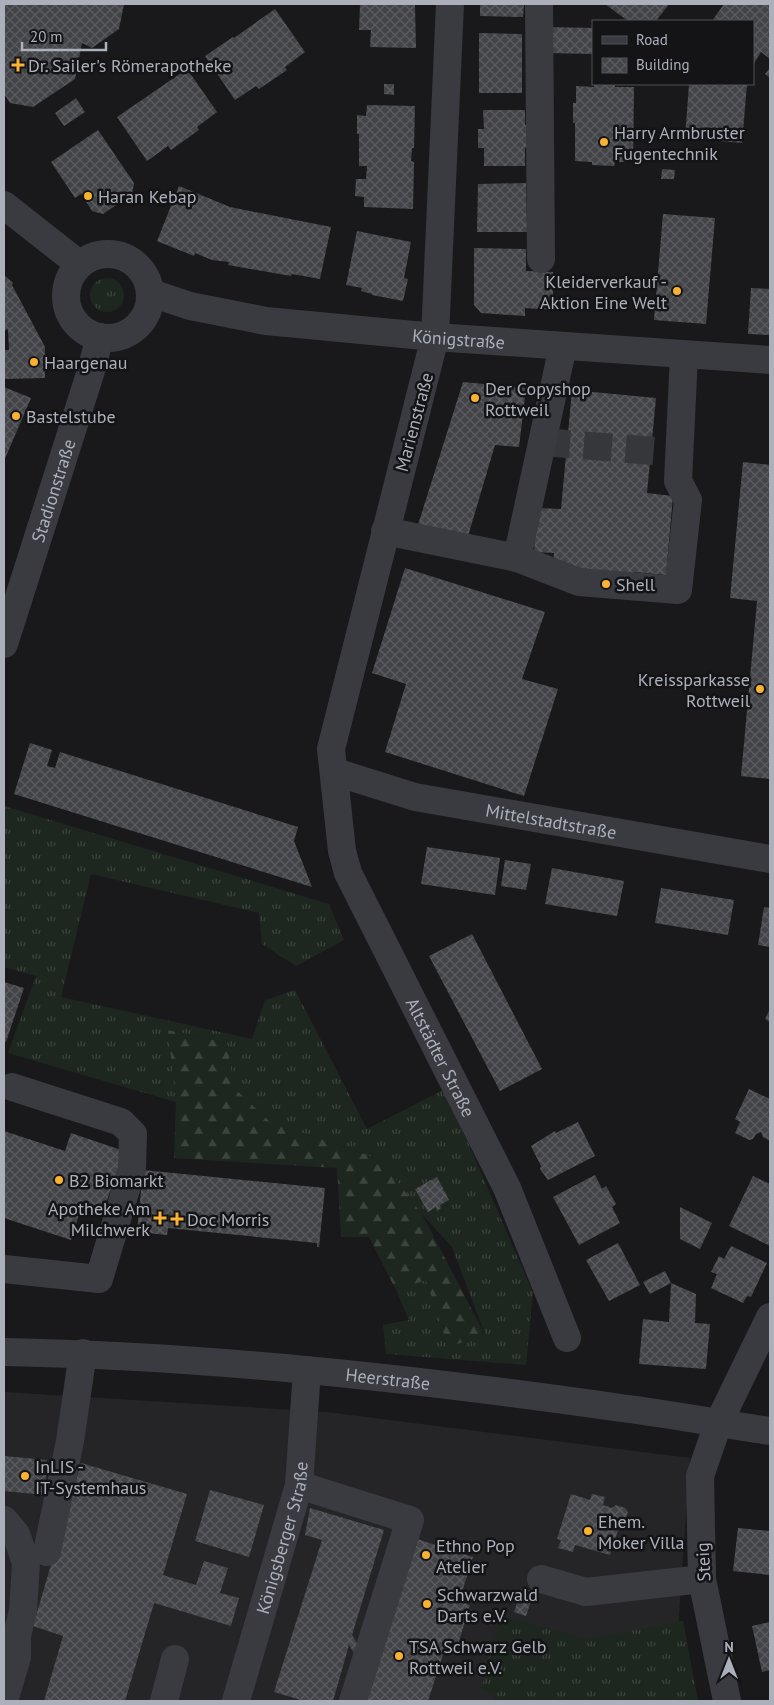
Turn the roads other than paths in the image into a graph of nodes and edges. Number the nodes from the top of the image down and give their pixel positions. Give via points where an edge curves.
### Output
1 (450, 4) edge
2 (539, 4) edge
3 (4, 204) edge
4 (541, 259) dead end
5 (79, 264) junction
6 (150, 293) junction
7 (100, 337) junction
8 (435, 337) junction
9 (563, 346) junction
10 (684, 355) junction
11 (770, 360) edge
12 (385, 531) junction
13 (517, 558) junction
14 (4, 644) edge
15 (335, 772) junction
16 (770, 858) edge
17 (12, 1087) dead end
18 (4, 1269) edge
19 (770, 1317) edge
20 (567, 1338) dead end
21 (4, 1352) edge
22 (83, 1354) junction
23 (307, 1370) junction
24 (718, 1424) junction
25 (770, 1431) edge
26 (298, 1485) junction
27 (4, 1520) edge
28 (47, 1552) dead end
29 (541, 1579) dead end
30 (702, 1579) junction
31 (10, 1635) edge
32 (175, 1659) dead end
33 (4, 1701) edge
34 (164, 1701) edge
35 (236, 1701) edge
36 (353, 1701) edge
37 (727, 1701) edge

1 - 8 street, Marienstraße
2 - 4 street
3 - 5 street
5 - 6 street via 104,254 130,259 140,268
5 - 7 street via 66,287 69,314 77,325
6 - 7 street via 150,306 136,328 126,335
6 - 8 street, Königstraße via 190,306 266,321
7 - 14 street, Stadionstraße
8 - 9 street, Königstraße
8 - 12 street, Marienstraße
9 - 10 street, Königstraße
9 - 13 street
10 - 11 street, Königstraße
10 - 13 street via 678,481 688,500 678,590 578,582
12 - 13 street
12 - 15 street, Marienstraße via 331,749
15 - 16 street, Mittelstadtstraße via 414,797
15 - 20 street, Altstädter Straße via 342,851 348,873 507,1188
17 - 18 street via 121,1122 133,1134 132,1169 99,1279
19 - 24 street, Steig
21 - 22 street, Heerstraße
22 - 23 street, Heerstraße
22 - 28 street via 70,1441
23 - 24 street, Heerstraße via 488,1390
23 - 26 street, Königsberger Straße
24 - 25 street, Heerstraße
24 - 30 street, Steig via 700,1476
26 - 35 street, Königsberger Straße
26 - 36 street via 410,1520
27 - 31 street via 16,1534 26,1562 23,1611
29 - 30 street via 586,1592
30 - 37 street, Steig
31 - 33 street via 17,1657
32 - 34 street

